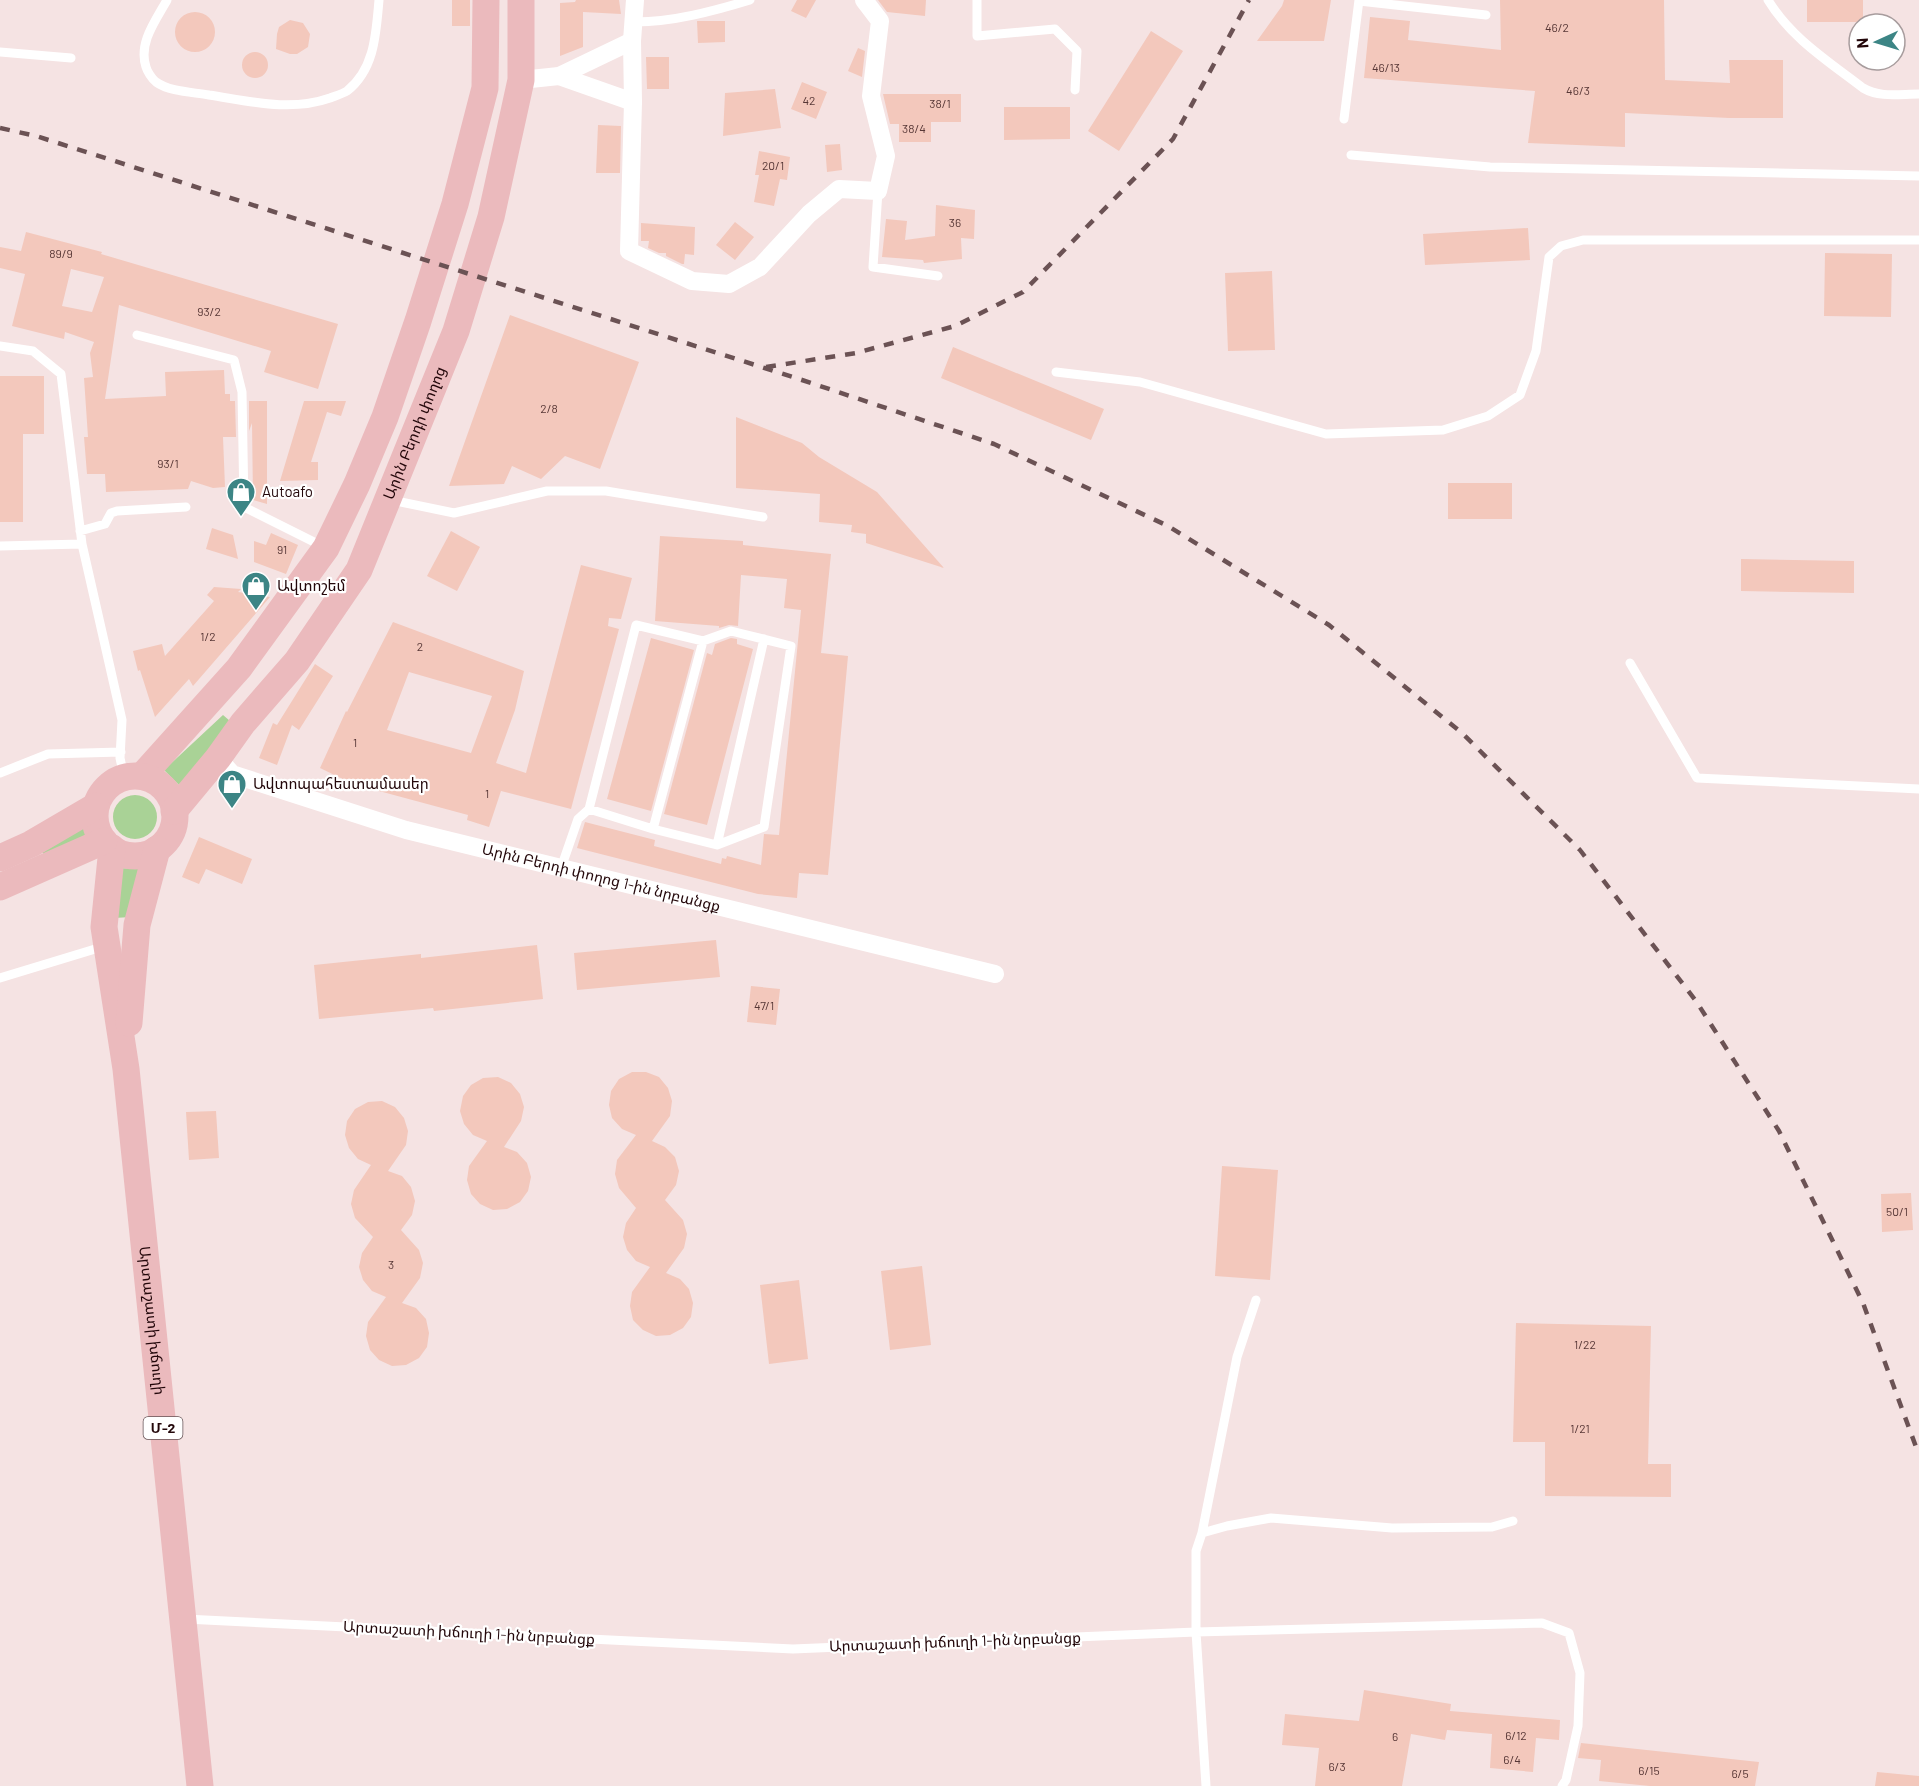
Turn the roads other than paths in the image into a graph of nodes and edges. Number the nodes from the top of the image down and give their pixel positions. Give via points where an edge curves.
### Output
1 (168, 0) edge
2 (378, 0) edge
3 (486, 0) edge
4 (521, 0) edge
5 (635, 0) edge
6 (750, 0) edge
7 (864, 0) edge
8 (977, 0) edge
9 (1768, 0) edge
10 (1359, 1) edge
11 (1486, 15) dead end
12 (635, 22) junction
13 (632, 41) junction
14 (0, 52) edge
15 (71, 58) dead end
16 (559, 76) junction
17 (521, 80) junction
18 (1075, 90) dead end
19 (1919, 94) edge
20 (633, 102) junction
21 (1344, 118) dead end
22 (1351, 155) dead end
23 (1919, 176) edge
24 (878, 191) junction
25 (1919, 240) edge
26 (938, 276) dead end
27 (137, 335) dead end
28 (0, 346) edge
29 (1056, 372) dead end
30 (387, 499) junction
31 (186, 507) dead end
32 (763, 517) dead end
33 (80, 531) junction
34 (82, 544) junction
35 (0, 546) edge
36 (326, 548) junction
37 (764, 639) junction
38 (703, 641) junction
39 (1630, 663) dead end
40 (218, 758) junction
41 (129, 768) junction
42 (0, 773) edge
43 (1919, 789) edge
44 (96, 806) junction
45 (589, 809) junction
46 (174, 811) junction
47 (653, 829) junction
48 (108, 845) junction
49 (717, 845) junction
50 (157, 849) junction
51 (0, 858) edge
52 (561, 868) junction
53 (0, 887) edge
54 (107, 946) junction
55 (995, 974) dead end
56 (0, 978) edge
57 (126, 1069) junction
58 (1256, 1300) dead end
59 (1513, 1521) dead end
60 (1202, 1533) junction
61 (182, 1619) junction
62 (1196, 1632) junction
63 (200, 1786) edge
64 (1206, 1786) edge
65 (1562, 1786) edge

1 - 2 lane via 148,32 144,53 146,68 155,81 174,90 272,105 318,102 346,92 364,73 376,40
3 - 36 main road via 485,88 455,204 385,417
4 - 17 main road, Արին Բերդի փողոց
5 - 12 street
6 - 12 lane via 651,22
7 - 24 street via 880,21 871,96 885,156
8 - 18 lane via 977,36 1055,29 1077,51
9 - 19 lane via 1779,18 1803,42 1871,93
10 - 11 lane
10 - 21 lane
12 - 13 street
13 - 16 street
13 - 20 street
14 - 15 lane
16 - 17 street
16 - 20 street
17 - 30 main road, Արին Բերդի փողոց via 491,217 456,331
20 - 24 street via 629,251 692,281 729,284 760,267 839,189
22 - 23 lane via 1490,166
24 - 26 lane via 873,267
25 - 29 lane via 1583,240 1562,246 1549,257 1536,351 1520,395 1488,416 1443,430 1326,434 1140,382
27 - 36 lane via 234,360 242,392 244,507
28 - 33 lane via 33,351 61,374
30 - 32 lane via 454,513 548,490 606,491
30 - 40 main road, Արին Բերդի փողոց via 359,570 297,660
31 - 33 lane via 117,511 111,513 105,524
33 - 34 lane
34 - 35 lane
34 - 41 lane via 122,720
36 - 41 main road via 239,668
37 - 38 lane via 731,631
37 - 49 lane
37 - 49 lane via 791,646 764,826
38 - 45 lane via 636,625
38 - 47 lane
39 - 43 lane via 1697,778
40 - 46 main road, Արին Բերդի փողոց
40 - 52 street, Արին Բերդի փողոց 1-ին նրբանցք via 232,774 406,830
41 - 42 lane via 48,754
41 - 44 main road via 102,792
41 - 46 main road via 162,787
44 - 48 main road, Մ-2 via 96,825
44 - 51 main road
45 - 47 lane
45 - 52 lane via 578,819
46 - 50 main road, Մ-2 via 171,833
47 - 49 lane
48 - 50 main road via 135,856
48 - 53 main road
48 - 54 main road, Արտաշատի խճուղի / Մ-2 via 104,927
50 - 57 main road, Արտաշատի խճուղի / Մ-2 via 137,925
52 - 55 street, Արին Բերդի փողոց 1-ին նրբանցք
54 - 56 lane
54 - 57 main road, Արտաշատի խճուղի / Մ-2
57 - 61 main road, Արտաշատի խճուղի / Մ-2
58 - 60 lane via 1237,1357
59 - 60 lane via 1492,1527 1392,1528 1271,1518
60 - 62 lane via 1196,1551
61 - 62 lane, Արտաշատի խճուղի 1-ին նրբանցք via 793,1649
61 - 63 main road, Արտաշատի խճուղի / Մ-2
62 - 64 lane
62 - 65 lane, Արտաշատի խճուղի 1-ին նրբանցք via 1542,1623 1569,1633 1580,1673 1578,1726

